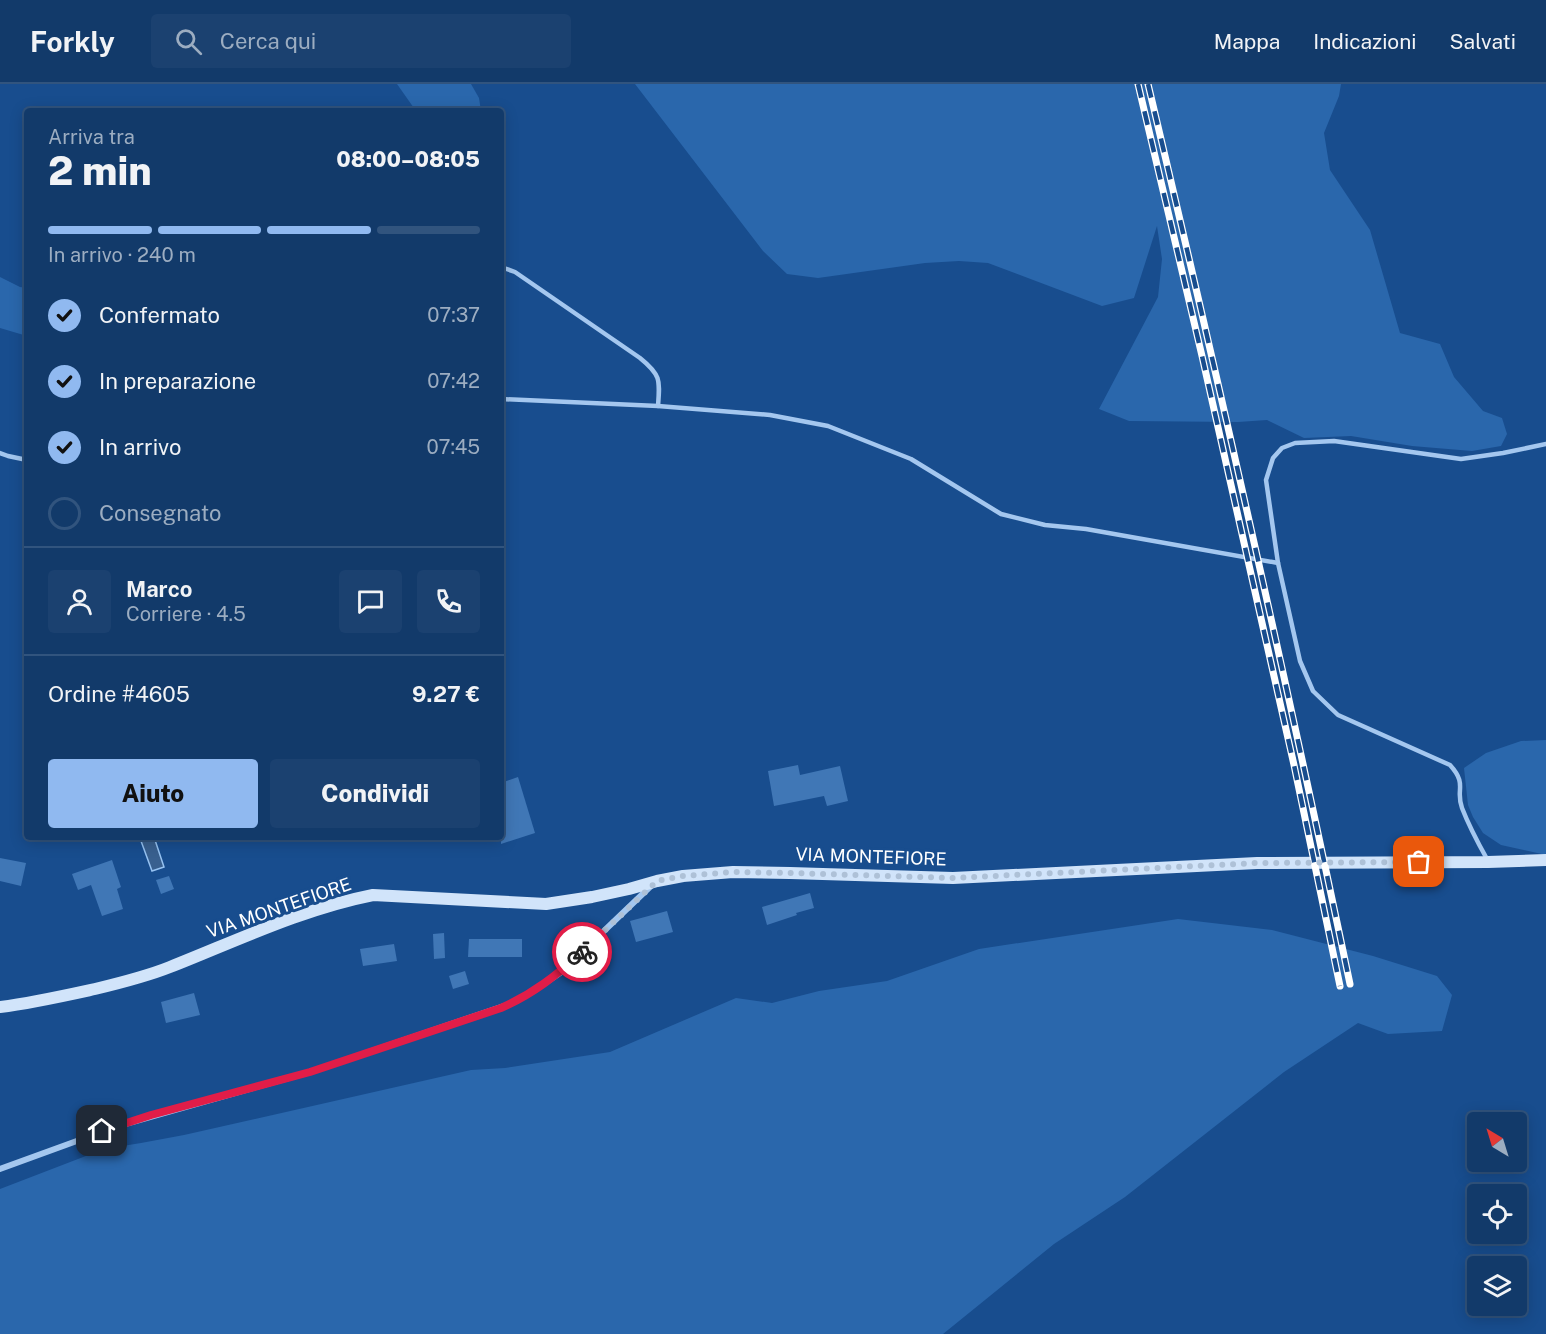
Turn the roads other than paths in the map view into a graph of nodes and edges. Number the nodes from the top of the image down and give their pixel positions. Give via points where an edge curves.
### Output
1 (504, 268) edge
2 (504, 399) edge
3 (658, 406) junction
4 (1546, 444) edge
5 (0, 453) edge
6 (24, 459) edge
7 (1278, 563) junction
8 (1546, 860) edge
9 (1488, 862) junction
10 (657, 881) junction
11 (0, 1007) edge
12 (0, 1169) edge

1 - 3 lane via 654,369 659,383
2 - 3 lane
3 - 7 lane via 770,415 828,426 911,459 1001,514 1045,525
4 - 7 lane via 1461,459 1334,441 1282,448 1266,480
5 - 6 lane
7 - 9 lane via 1300,661 1313,691 1338,715 1450,765 1458,774 1461,805 1468,823
8 - 9 main road, VIA MONTEFIORE
9 - 10 main road, VIA MONTEFIORE via 1257,863 953,878 733,872
10 - 11 main road, VIA MONTEFIORE via 600,896 546,904 373,896 355,899 310,912 144,976
10 - 12 street via 560,973 510,1004 310,1072 118,1126

